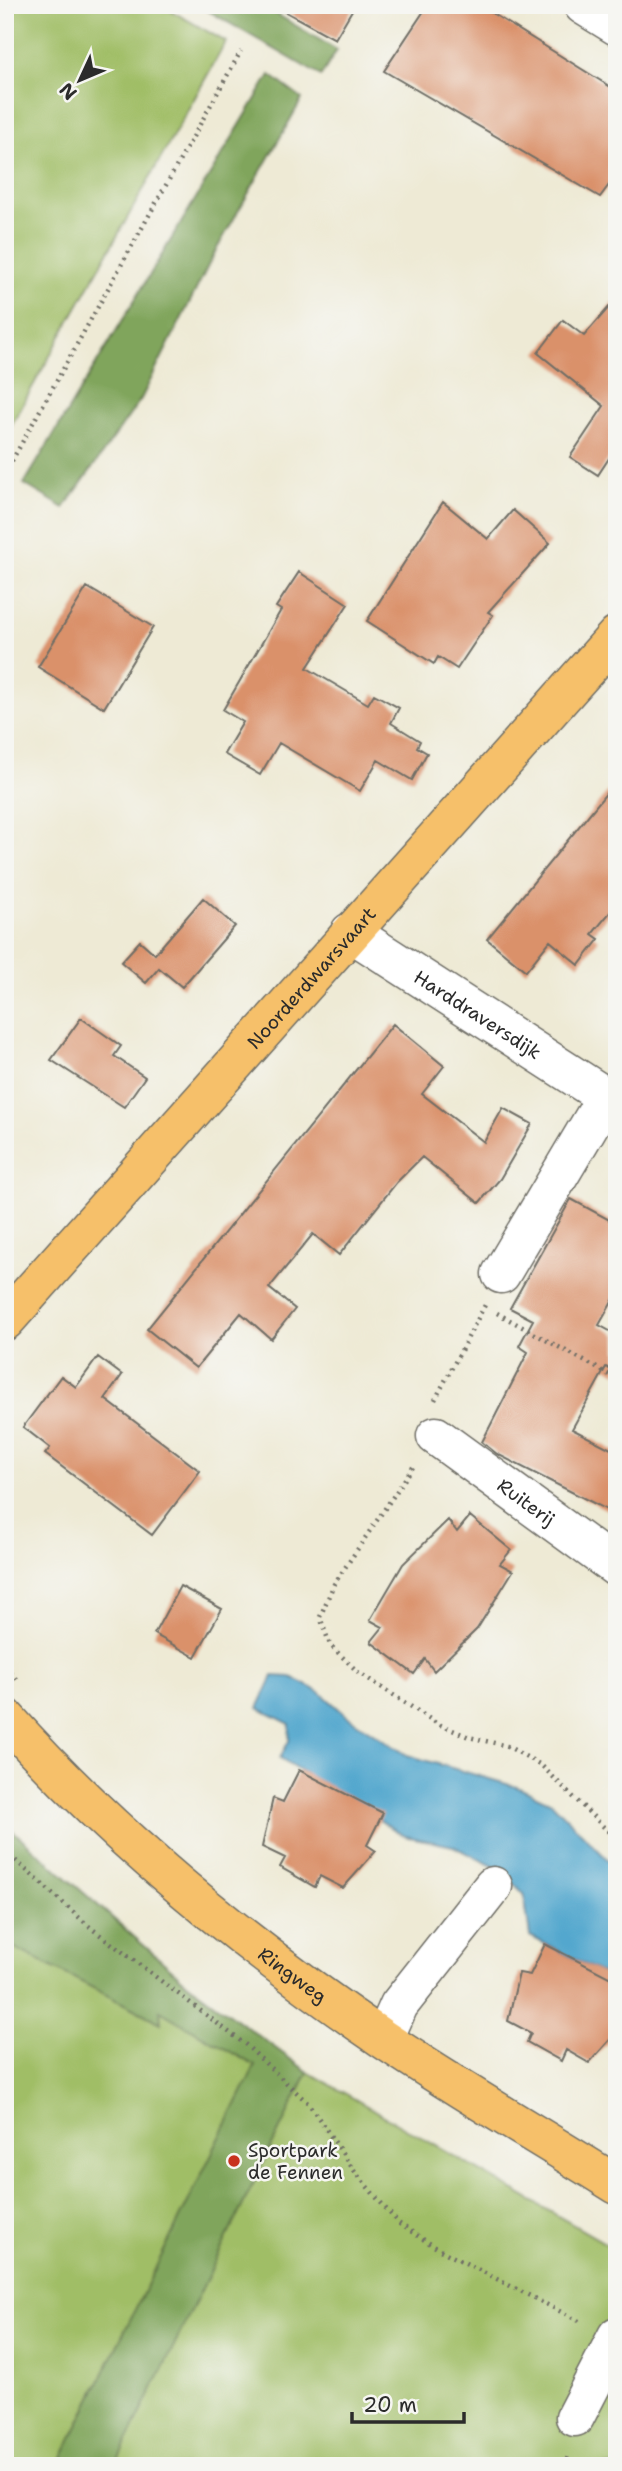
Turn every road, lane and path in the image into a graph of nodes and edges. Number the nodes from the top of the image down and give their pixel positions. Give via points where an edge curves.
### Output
1 (583, 5) edge
2 (617, 26) edge
3 (240, 51) dead end
4 (5, 473) edge
5 (617, 635) edge
6 (350, 932) junction
7 (611, 1101) edge
8 (493, 1290) junction
9 (5, 1321) edge
10 (617, 1379) edge
11 (436, 1436) junction
12 (617, 1568) edge
13 (5, 1668) edge
14 (15, 1702) edge
15 (617, 1840) edge
16 (5, 1851) edge
17 (493, 1886) dead end
18 (384, 2039) junction
19 (617, 2185) edge
20 (602, 2331) edge
21 (575, 2417) dead end

1 - 2 street
3 - 4 path
5 - 6 main road, Noorderdwarsvaart
6 - 7 street, Harddraversdijk
6 - 9 main road, Noorderdwarsvaart
7 - 8 street, Harddraversdijk
8 - 10 path
8 - 11 path via 421,1427
11 - 12 street, Ruiterij
11 - 15 path via 334,1584 320,1617 330,1645 358,1672 436,1723 507,1746 541,1765
13 - 14 path
14 - 18 main road, Ringweg via 57,1775 140,1854
16 - 20 path via 91,1928 246,2045 309,2104 355,2172 398,2223 440,2250
17 - 18 street via 399,2005
18 - 19 main road, Ringweg
20 - 21 street

